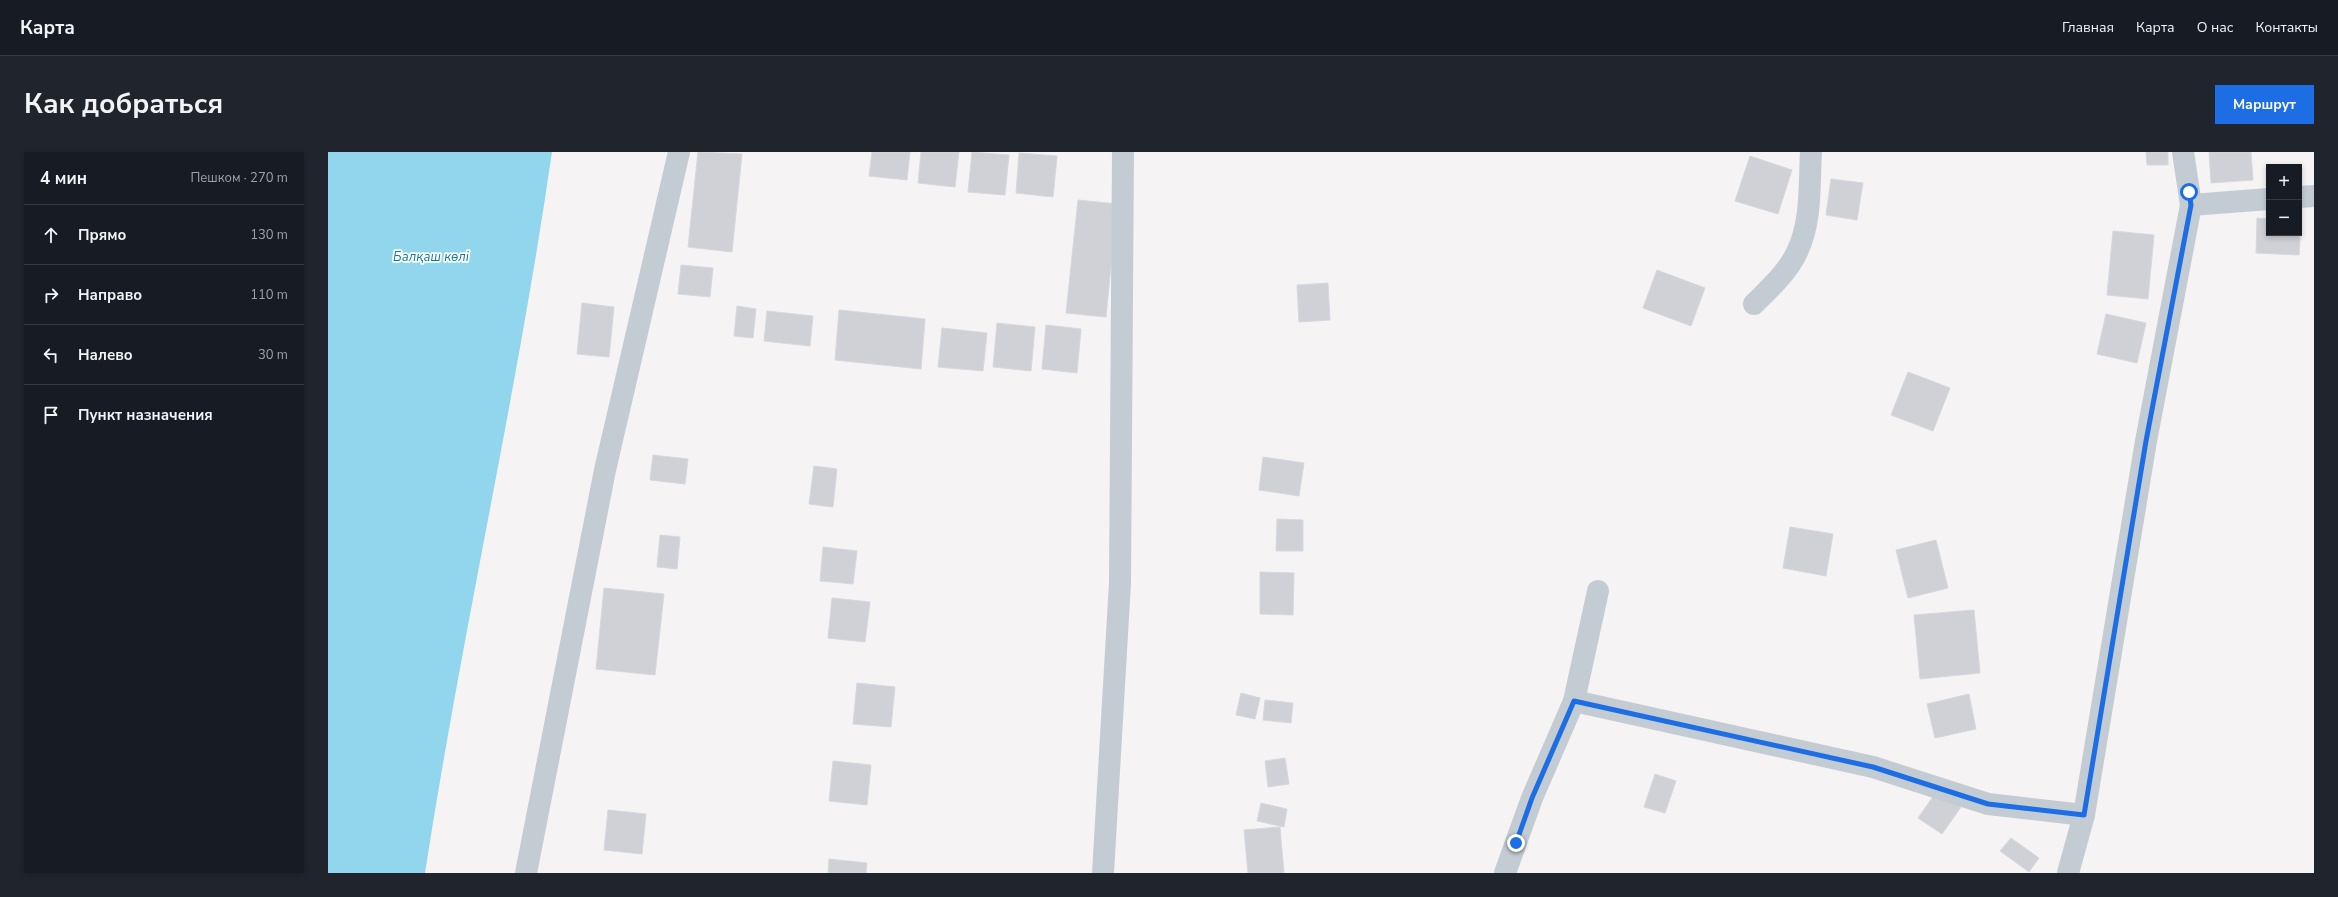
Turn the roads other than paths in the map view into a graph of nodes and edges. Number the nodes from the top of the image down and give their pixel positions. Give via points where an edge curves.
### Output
1 (679, 152) edge
2 (1123, 152) edge
3 (1811, 152) edge
4 (2183, 152) edge
5 (2314, 196) edge
6 (2302, 197) edge
7 (2266, 200) edge
8 (2191, 205) junction
9 (1754, 304) dead end
10 (1598, 591) dead end
11 (1574, 701) junction
12 (2084, 815) junction
13 (526, 873) edge
14 (1103, 873) edge
15 (1505, 873) edge
16 (2068, 873) edge

1 - 13 street via 605,470
2 - 14 street via 1120,582
3 - 9 street via 1808,218 1797,253
4 - 8 street
5 - 6 street
7 - 8 street
8 - 12 street via 2146,441
10 - 11 street
11 - 12 street via 1873,767 1988,804
11 - 15 street via 1532,798
12 - 16 street

